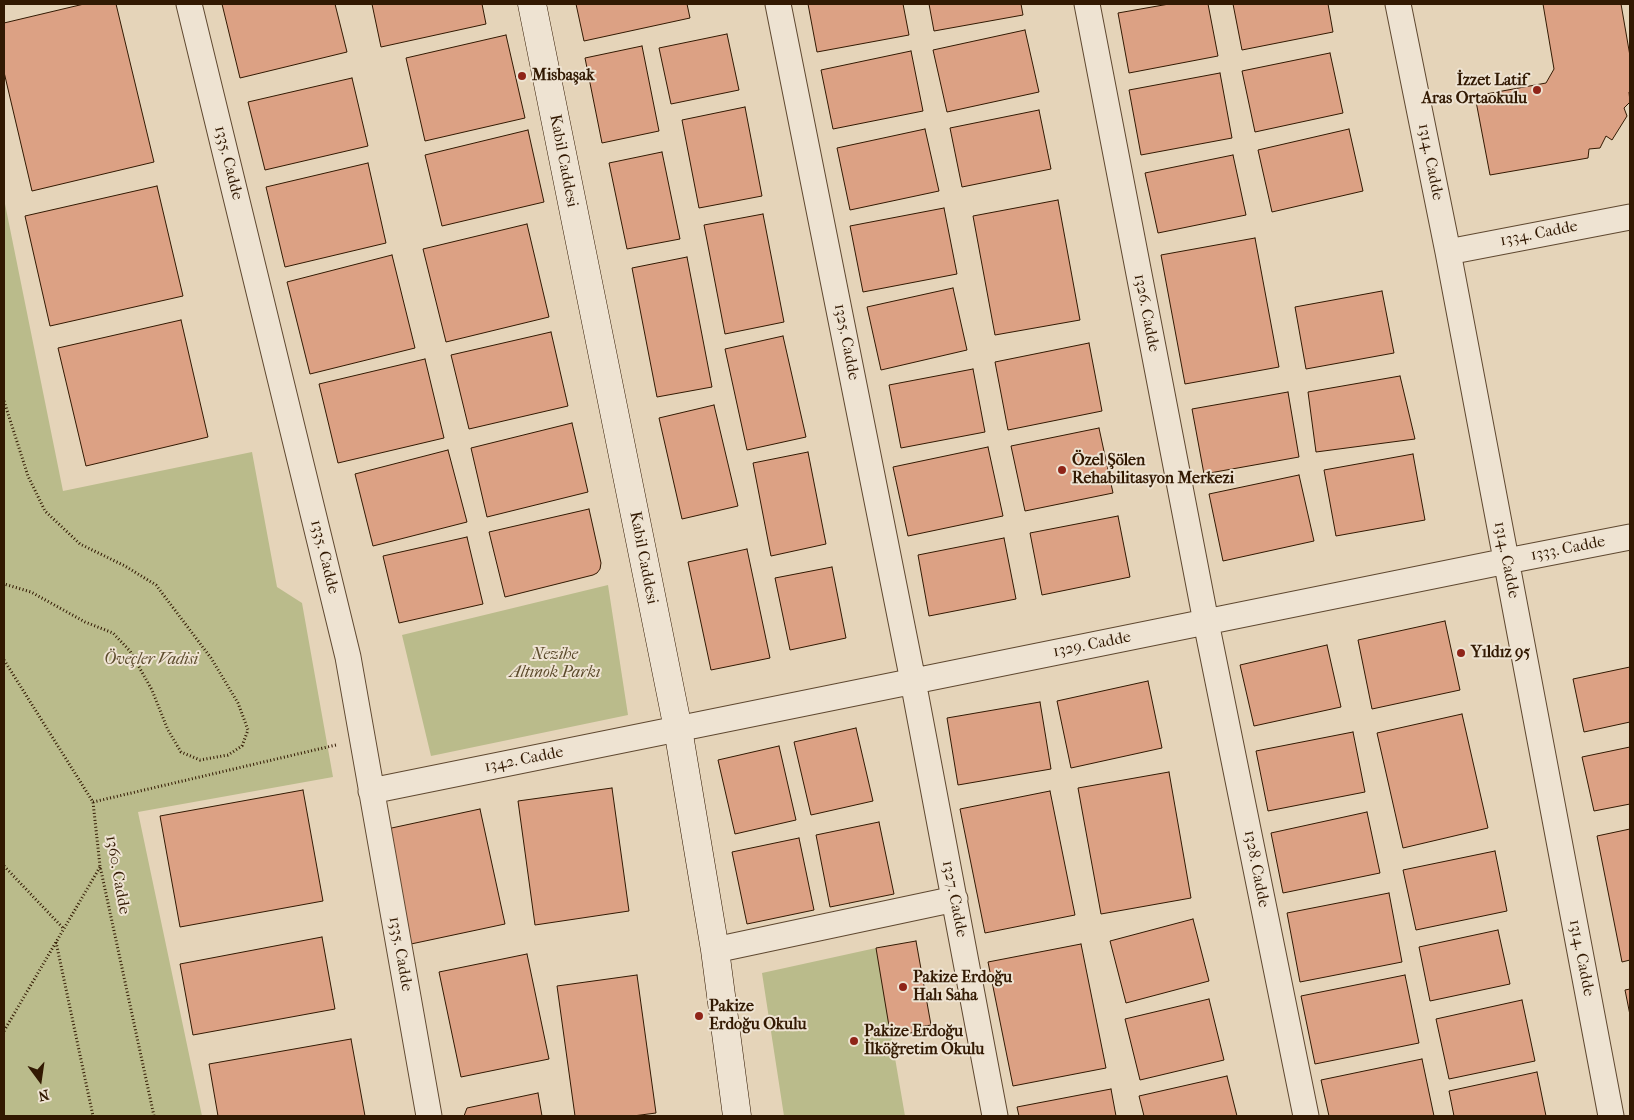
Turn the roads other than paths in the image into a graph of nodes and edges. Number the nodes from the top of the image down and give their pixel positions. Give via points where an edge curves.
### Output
1 (189, 4) edge
2 (532, 4) edge
3 (778, 4) edge
4 (1087, 4) edge
5 (1398, 4) edge
6 (1630, 217) edge
7 (1448, 252) junction
8 (1630, 537) edge
9 (1506, 561) junction
10 (1206, 622) junction
11 (913, 681) junction
12 (678, 729) junction
13 (371, 791) junction
14 (955, 899) junction
15 (715, 950) junction
16 (429, 1116) edge
17 (737, 1116) edge
18 (995, 1116) edge
19 (1306, 1116) edge
20 (1611, 1116) edge

1 - 13 street, 1335. Cadde via 348,658
2 - 12 main road, Kabil Caddesi
3 - 11 street, 1325. Cadde
4 - 10 street, 1326. Cadde
5 - 7 street, 1314. Cadde
6 - 7 street, 1334. Cadde
7 - 9 street, 1314. Cadde
8 - 9 street, 1333. Cadde
9 - 10 street, 1329. Cadde
9 - 20 street, 1314. Cadde
10 - 11 street, 1329. Cadde
10 - 19 street, 1328. Cadde
11 - 12 street, 1329. Cadde
11 - 14 street, 1327. Cadde
12 - 13 street, 1342. Cadde
12 - 15 main road, Kabil Caddesi
13 - 16 street, 1335. Cadde
14 - 15 street
14 - 18 street, 1327. Cadde
15 - 17 main road, Kabil Caddesi

